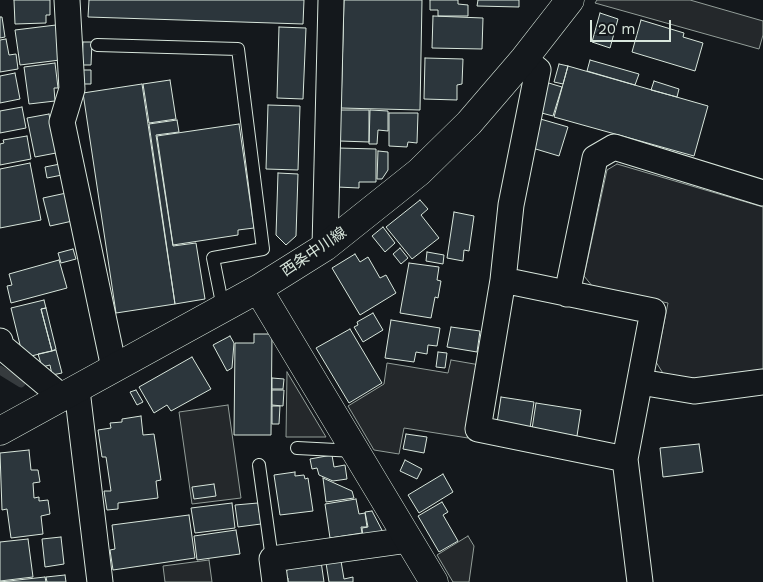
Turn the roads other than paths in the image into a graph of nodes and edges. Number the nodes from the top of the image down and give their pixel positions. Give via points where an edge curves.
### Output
1 (67, 0) edge
2 (331, 0) edge
3 (570, 0) edge
4 (97, 45) dead end
5 (524, 59) junction
6 (763, 192) edge
7 (325, 247) junction
8 (503, 280) junction
9 (258, 289) junction
10 (567, 294) junction
11 (223, 308) junction
12 (0, 344) edge
13 (114, 368) junction
14 (640, 382) junction
15 (763, 382) edge
16 (70, 394) junction
17 (0, 431) edge
18 (297, 448) dead end
19 (357, 451) junction
20 (625, 459) junction
21 (259, 466) dead end
22 (408, 540) junction
23 (274, 570) edge
24 (100, 582) edge
25 (434, 582) edge
26 (640, 582) edge

1 - 13 street via 72,89 62,122
2 - 7 street
3 - 5 main road, 西条中川線
4 - 11 lane via 238,49 263,249 213,258
5 - 7 main road, 西条中川線 via 469,122 419,172
5 - 8 street via 538,70 511,205
6 - 10 street via 614,147 595,158
7 - 9 main road, 西条中川線
8 - 10 street
8 - 20 street via 478,429
9 - 11 main road, 西条中川線
9 - 19 main road
10 - 14 street via 653,311
11 - 13 main road, 西条中川線
12 - 16 street
13 - 16 main road, 西条中川線
14 - 15 street via 694,391
14 - 20 street
16 - 17 main road, 西条中川線
16 - 24 street
18 - 19 lane
19 - 22 main road
20 - 26 street
21 - 23 lane
22 - 23 street
22 - 25 main road

